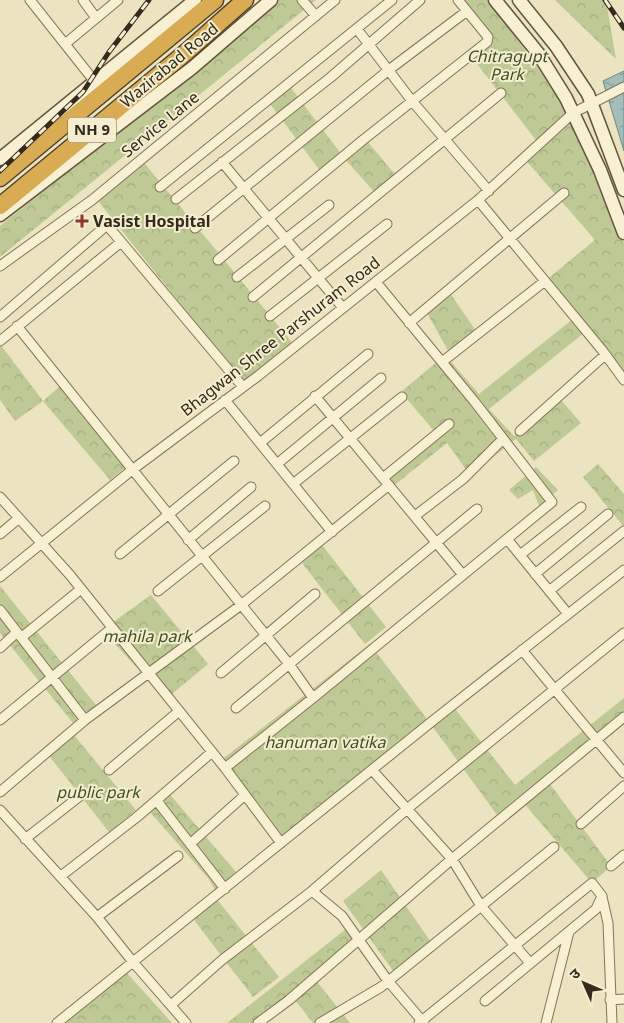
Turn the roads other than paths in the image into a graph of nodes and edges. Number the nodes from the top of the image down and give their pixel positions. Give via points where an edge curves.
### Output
1 (30, 0) edge
2 (82, 0) edge
3 (118, 0) edge
4 (195, 0) edge
5 (215, 0) edge
6 (245, 0) edge
7 (271, 0) edge
8 (302, 0) edge
9 (335, 0) edge
10 (392, 0) edge
11 (420, 0) edge
12 (458, 0) edge
13 (495, 0) edge
14 (519, 0) edge
15 (467, 11) junction
16 (316, 16) junction
17 (96, 18) junction
18 (357, 29) junction
19 (368, 43) junction
20 (65, 44) junction
21 (390, 69) junction
22 (95, 82) junction
23 (624, 86) edge
24 (501, 93) dead end
25 (412, 101) junction
26 (591, 105) junction
27 (573, 113) junction
28 (446, 139) junction
29 (0, 159) edge
30 (222, 162) junction
31 (0, 178) edge
32 (160, 187) dead end
33 (244, 190) junction
34 (488, 190) junction
35 (624, 190) edge
36 (564, 193) dead end
37 (176, 199) dead end
38 (478, 200) junction
39 (329, 205) dead end
40 (0, 206) edge
41 (0, 215) edge
42 (269, 217) junction
43 (387, 224) dead end
44 (194, 228) dead end
45 (624, 233) edge
46 (287, 238) junction
47 (511, 239) junction
48 (121, 242) junction
49 (303, 257) junction
50 (218, 260) dead end
51 (0, 266) edge
52 (237, 277) dead end
53 (319, 278) junction
54 (545, 281) junction
55 (376, 282) junction
56 (254, 297) dead end
57 (343, 308) junction
58 (270, 316) dead end
59 (0, 317) edge
60 (409, 322) junction
61 (17, 326) junction
62 (0, 340) edge
63 (368, 354) dead end
64 (605, 355) junction
65 (442, 362) junction
66 (381, 378) dead end
67 (624, 380) edge
68 (244, 387) junction
69 (315, 396) junction
70 (402, 397) dead end
71 (225, 400) junction
72 (334, 418) junction
73 (449, 424) dead end
74 (520, 431) dead end
75 (350, 438) junction
76 (503, 439) junction
77 (260, 443) junction
78 (234, 461) dead end
79 (277, 464) junction
80 (132, 470) junction
81 (386, 482) junction
82 (293, 484) junction
83 (251, 487) dead end
84 (0, 497) edge
85 (265, 506) dead end
86 (581, 507) dead end
87 (477, 509) dead end
88 (608, 514) dead end
89 (168, 515) junction
90 (415, 516) junction
91 (18, 519) junction
92 (624, 531) edge
93 (332, 532) junction
94 (0, 534) edge
95 (507, 539) junction
96 (188, 540) junction
97 (41, 543) junction
98 (437, 543) junction
99 (120, 554) dead end
100 (520, 555) junction
101 (201, 556) junction
102 (624, 570) edge
103 (535, 574) junction
104 (463, 575) junction
105 (0, 577) edge
106 (81, 589) junction
107 (158, 591) dead end
108 (549, 591) junction
109 (315, 594) dead end
110 (241, 605) junction
111 (0, 610) edge
112 (568, 614) junction
113 (112, 628) junction
114 (624, 633) edge
115 (20, 635) junction
116 (265, 635) junction
117 (0, 648) edge
118 (522, 650) junction
119 (289, 664) junction
120 (221, 673) dead end
121 (148, 674) junction
122 (53, 677) junction
123 (555, 690) junction
124 (313, 698) junction
125 (236, 708) dead end
126 (178, 712) junction
127 (624, 717) edge
128 (0, 720) edge
129 (85, 720) junction
130 (596, 740) junction
131 (212, 752) junction
132 (224, 768) junction
133 (109, 770) dead end
134 (373, 771) junction
135 (624, 773) edge
136 (624, 786) edge
137 (0, 792) edge
138 (245, 795) junction
139 (80, 796) dead end
140 (156, 801) junction
141 (407, 808) junction
142 (0, 810) edge
143 (581, 824) dead end
144 (25, 839) junction
145 (190, 844) junction
146 (281, 844) junction
147 (554, 847) dead end
148 (624, 855) edge
149 (178, 856) dead end
150 (452, 859) junction
151 (611, 866) dead end
152 (61, 876) junction
153 (225, 889) junction
154 (312, 891) junction
155 (602, 896) junction
156 (481, 906) junction
157 (97, 917) junction
158 (569, 932) junction
159 (360, 939) junction
160 (515, 945) junction
161 (132, 962) junction
162 (530, 963) junction
163 (388, 981) junction
164 (624, 999) edge
165 (610, 1000) junction
166 (485, 1001) dead end
167 (170, 1005) junction
168 (422, 1022) edge
169 (57, 1023) edge
170 (186, 1023) edge
171 (258, 1023) edge
172 (320, 1023) edge
173 (546, 1023) edge
174 (612, 1023) edge

1 - 20 street
2 - 17 street
3 - 17 street
4 - 22 main road
5 - 31 highway, Wazirabad Road / NH 9
6 - 40 highway, Wazirabad Road / NH 9
7 - 41 main road via 192,68
8 - 16 street
9 - 16 street, Service Lane
10 - 18 street
11 - 19 street
12 - 15 street
13 - 27 main road via 538,53
14 - 26 main road via 556,46 588,94
15 - 21 street
15 - 25 street via 488,40
16 - 51 street, Service Lane via 92,200
17 - 20 street
18 - 19 street
18 - 32 street
19 - 21 street
19 - 30 street via 331,77
20 - 22 street
21 - 25 street
21 - 33 street
22 - 29 main road
23 - 26 street, Bhagwan Shree Parshuram Road
24 - 28 street
25 - 28 street
25 - 42 street
26 - 27 street, Bhagwan Shree Parshuram Road
26 - 35 main road
27 - 34 street, Bhagwan Shree Parshuram Road
27 - 45 main road via 600,170
28 - 34 street
28 - 49 street
30 - 33 street
30 - 37 street
33 - 42 street
33 - 44 street
34 - 38 street, Bhagwan Shree Parshuram Road
36 - 47 street
38 - 47 street
38 - 55 street, Bhagwan Shree Parshuram Road
39 - 46 street
42 - 46 street
42 - 50 street
43 - 53 street
46 - 49 street
46 - 52 street
47 - 54 street
47 - 60 street
48 - 59 street via 107,225
48 - 61 street
48 - 68 street
49 - 53 street
49 - 56 street
53 - 57 street
53 - 58 street
54 - 64 street
54 - 65 street
55 - 57 street, Bhagwan Shree Parshuram Road
55 - 60 street
57 - 68 street, Bhagwan Shree Parshuram Road
60 - 65 street
61 - 62 street
61 - 80 street
63 - 69 street
64 - 67 street
64 - 74 street
65 - 76 street
66 - 72 street
68 - 71 street, Bhagwan Shree Parshuram Road
69 - 72 street
69 - 77 street
70 - 75 street
71 - 77 street
71 - 80 street, Bhagwan Shree Parshuram Road
72 - 75 street
72 - 79 street
73 - 81 street
75 - 81 street
75 - 82 street
76 - 90 street via 463,479
76 - 95 street via 552,502
77 - 79 street
78 - 89 street
79 - 82 street
80 - 89 street
80 - 97 street, Bhagwan Shree Parshuram Road
81 - 90 street
81 - 93 street
82 - 93 street
83 - 96 street
84 - 91 street
85 - 101 street
86 - 100 street
87 - 98 street
88 - 103 street
89 - 96 street
89 - 99 street
90 - 98 street
91 - 94 street
91 - 97 street
92 - 108 street
93 - 110 street
95 - 100 street
95 - 104 street
96 - 101 street
97 - 105 street, Bhagwan Shree Parshuram Road
97 - 106 street
98 - 104 street
98 - 119 street
100 - 103 street
101 - 107 street
101 - 110 street
102 - 112 street
103 - 108 street
104 - 124 street
106 - 113 street
106 - 115 street
108 - 112 street
109 - 116 street
110 - 116 street
110 - 121 street
111 - 115 street
112 - 118 street
113 - 121 street
113 - 122 street
114 - 123 street
115 - 117 street
115 - 122 street
116 - 119 street
116 - 120 street
118 - 123 street
118 - 134 street
119 - 124 street
119 - 125 street
121 - 126 street
121 - 129 street
122 - 128 street
122 - 129 street
123 - 130 street
123 - 141 street
124 - 132 street
126 - 131 street
126 - 133 street
127 - 130 street
129 - 137 street
130 - 135 street
130 - 150 street
131 - 132 street
131 - 140 street
132 - 138 street
134 - 141 street
134 - 146 street
136 - 143 street
138 - 145 street
138 - 146 street
139 - 144 street
140 - 145 street
140 - 152 street
141 - 150 street
141 - 154 street
142 - 144 street
144 - 152 street
145 - 153 street
146 - 153 street
147 - 156 street
148 - 151 street
149 - 157 street
150 - 156 street
150 - 159 street
152 - 157 street
153 - 161 street
154 - 159 street via 342,916
154 - 167 street via 222,960
155 - 158 street via 596,909
155 - 160 street via 592,883
155 - 165 street via 608,923
156 - 160 street
156 - 163 street
157 - 161 street
158 - 162 street
158 - 173 street
159 - 163 street
159 - 171 street
160 - 162 street
160 - 168 street
161 - 167 street
161 - 169 street
162 - 166 street
163 - 168 street
163 - 172 street
164 - 165 street
165 - 174 street
167 - 170 street

